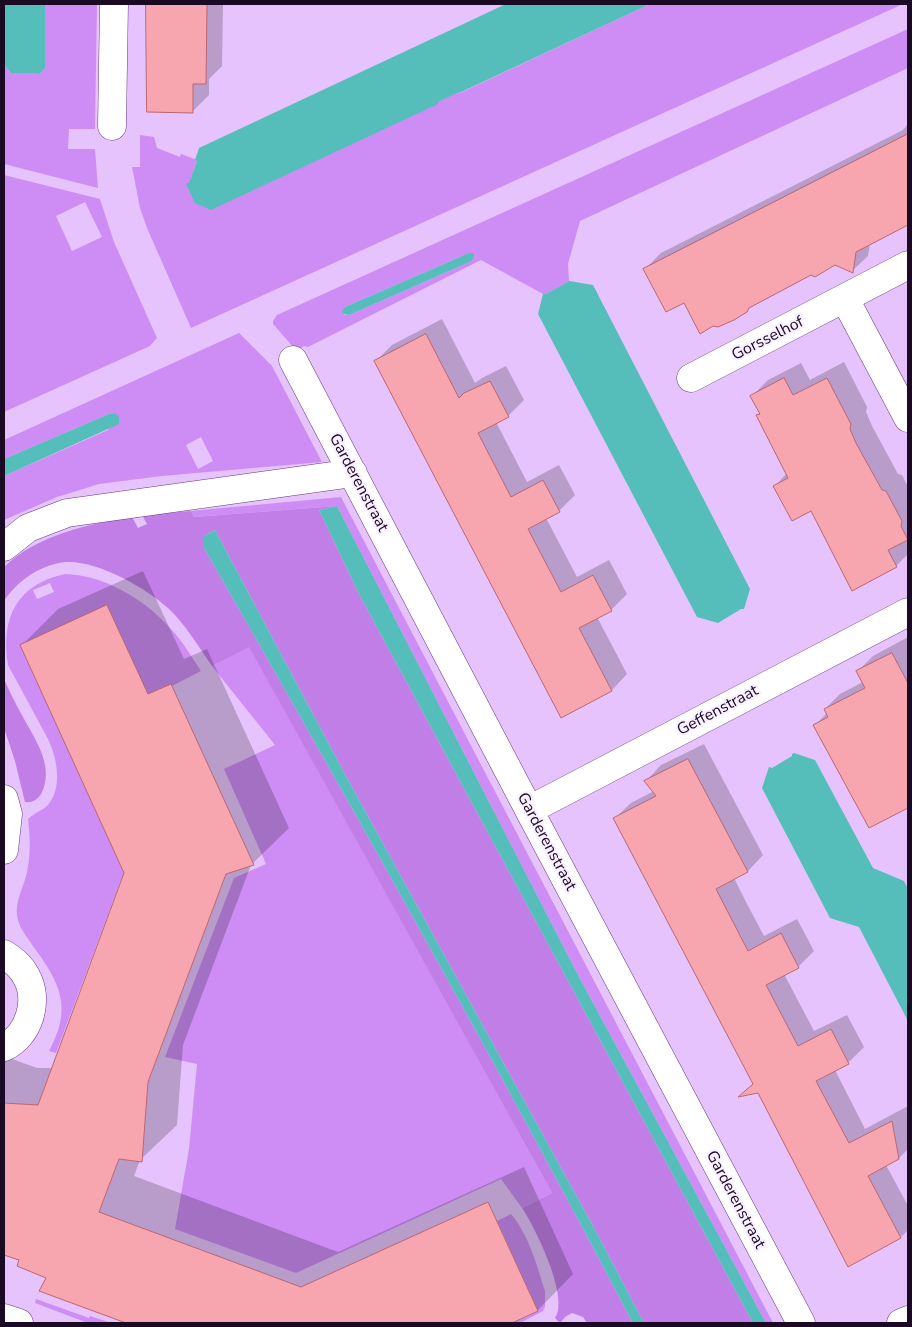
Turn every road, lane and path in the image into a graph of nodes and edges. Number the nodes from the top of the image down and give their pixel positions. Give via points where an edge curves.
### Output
1 (114, 4) edge
2 (112, 126) dead end
3 (908, 265) edge
4 (845, 299) junction
5 (293, 360) dead end
6 (691, 378) dead end
7 (908, 418) edge
8 (353, 473) junction
9 (4, 547) edge
10 (908, 612) edge
11 (4, 799) edge
12 (529, 810) junction
13 (4, 850) edge
14 (4, 954) edge
15 (4, 1047) edge
16 (4, 1318) edge
17 (908, 1320) edge
18 (19, 1323) edge
19 (801, 1323) edge
20 (901, 1323) edge

1 - 2 street
3 - 4 street, Gorsselhof
4 - 6 street, Gorsselhof
4 - 7 street
5 - 8 street, Garderenstraat
8 - 9 street via 67,513 28,528
8 - 12 street, Garderenstraat
10 - 12 street, Geffenstraat
11 - 13 street via 8,814
12 - 19 street, Garderenstraat
14 - 15 street via 27,977 32,995 31,1014 22,1032
16 - 18 street
17 - 20 street

